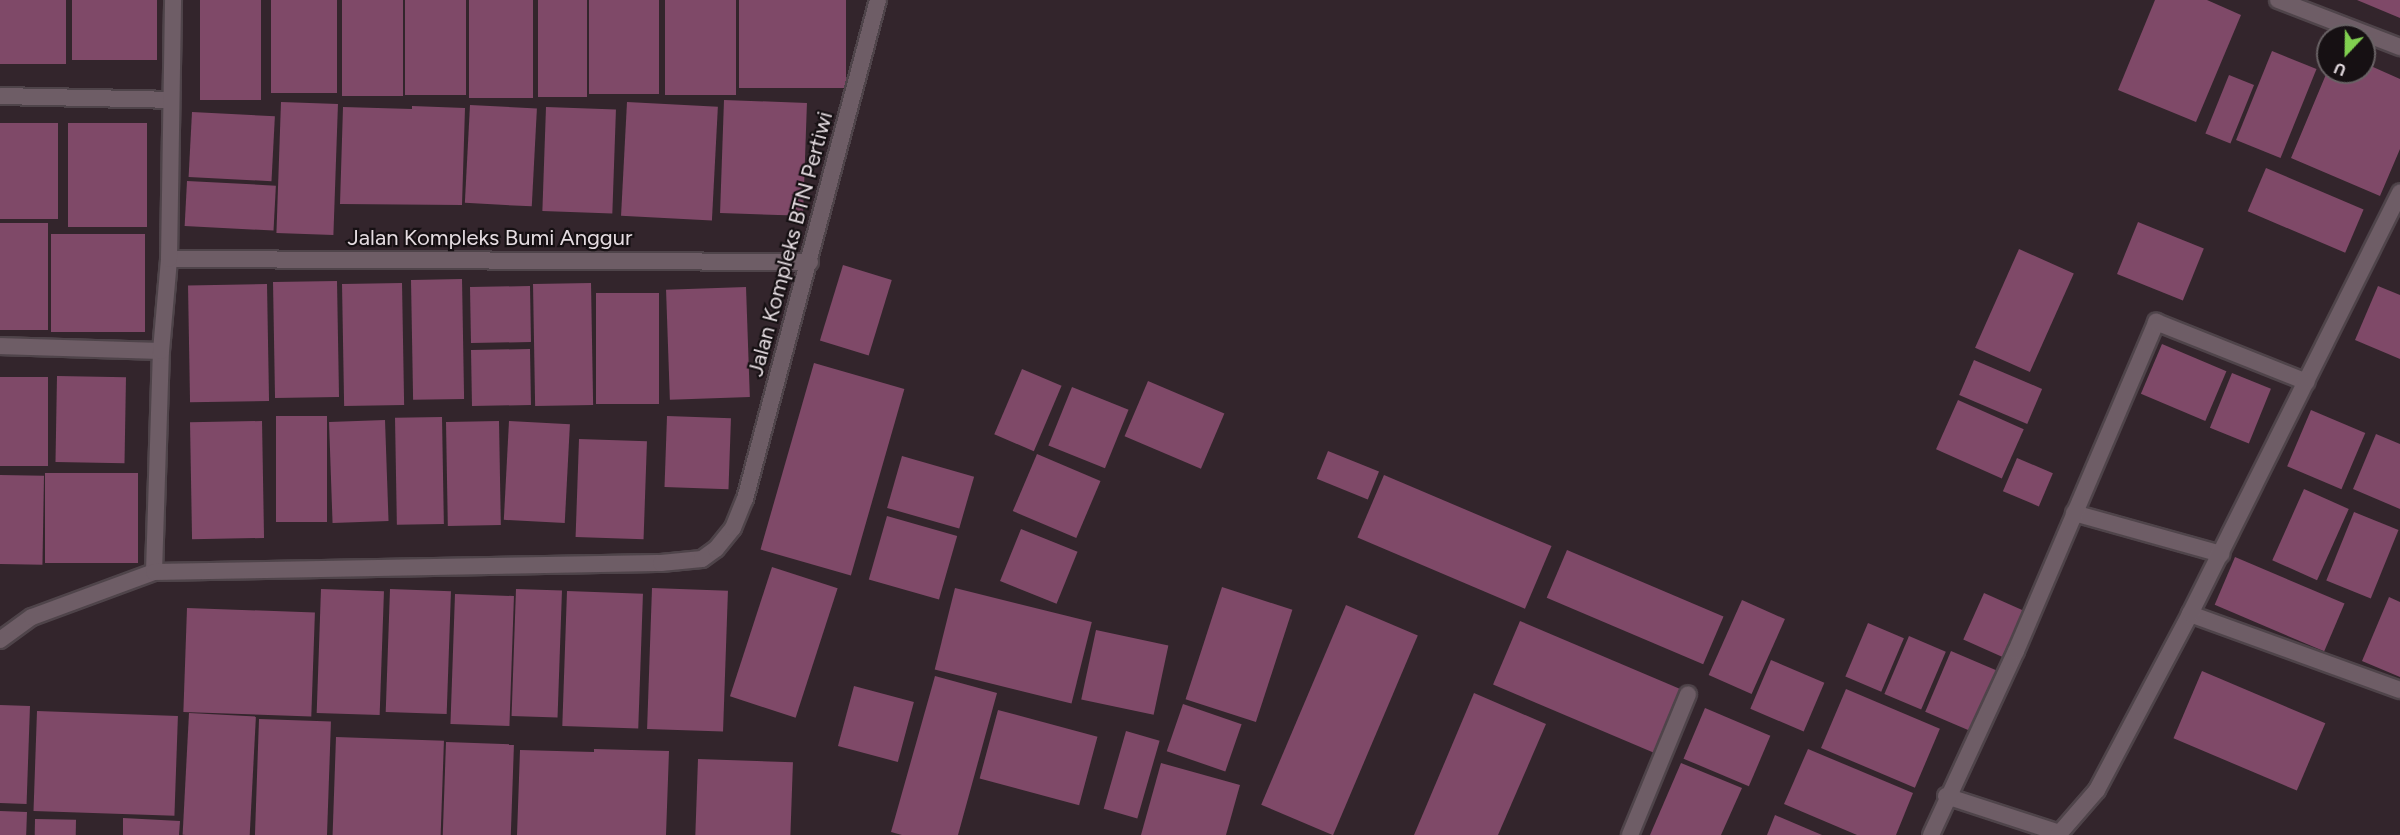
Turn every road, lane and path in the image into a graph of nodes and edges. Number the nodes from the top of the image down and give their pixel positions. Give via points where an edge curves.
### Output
1 (173, 0) edge
2 (879, 0) edge
3 (2278, 0) edge
4 (2400, 47) edge
5 (0, 96) edge
6 (171, 100) junction
7 (2400, 192) edge
8 (170, 259) junction
9 (810, 262) junction
10 (0, 346) edge
11 (161, 351) junction
12 (2307, 382) junction
13 (2074, 513) junction
14 (2221, 554) junction
15 (154, 572) junction
16 (2190, 614) junction
17 (0, 640) edge
18 (2400, 690) edge
19 (1688, 694) dead end
20 (1946, 796) junction
21 (2058, 834) edge
22 (1630, 835) edge
23 (1931, 835) edge

1 - 6 street
2 - 9 street, Jalan Kompleks BTN Pertiwi
3 - 4 street
5 - 6 street
6 - 8 street
7 - 12 street
8 - 9 street, Jalan Kompleks Bumi Anggur
8 - 11 street
9 - 15 street, Jalan Kompleks BTN Pertiwi via 745,499 725,538 702,559
10 - 11 street
11 - 15 street
12 - 13 street via 2156,322
12 - 14 street
13 - 14 street
13 - 20 street via 2016,651
14 - 16 street
15 - 17 street via 32,617
16 - 18 street
16 - 21 street via 2097,790
19 - 22 street
20 - 21 street
20 - 23 street

